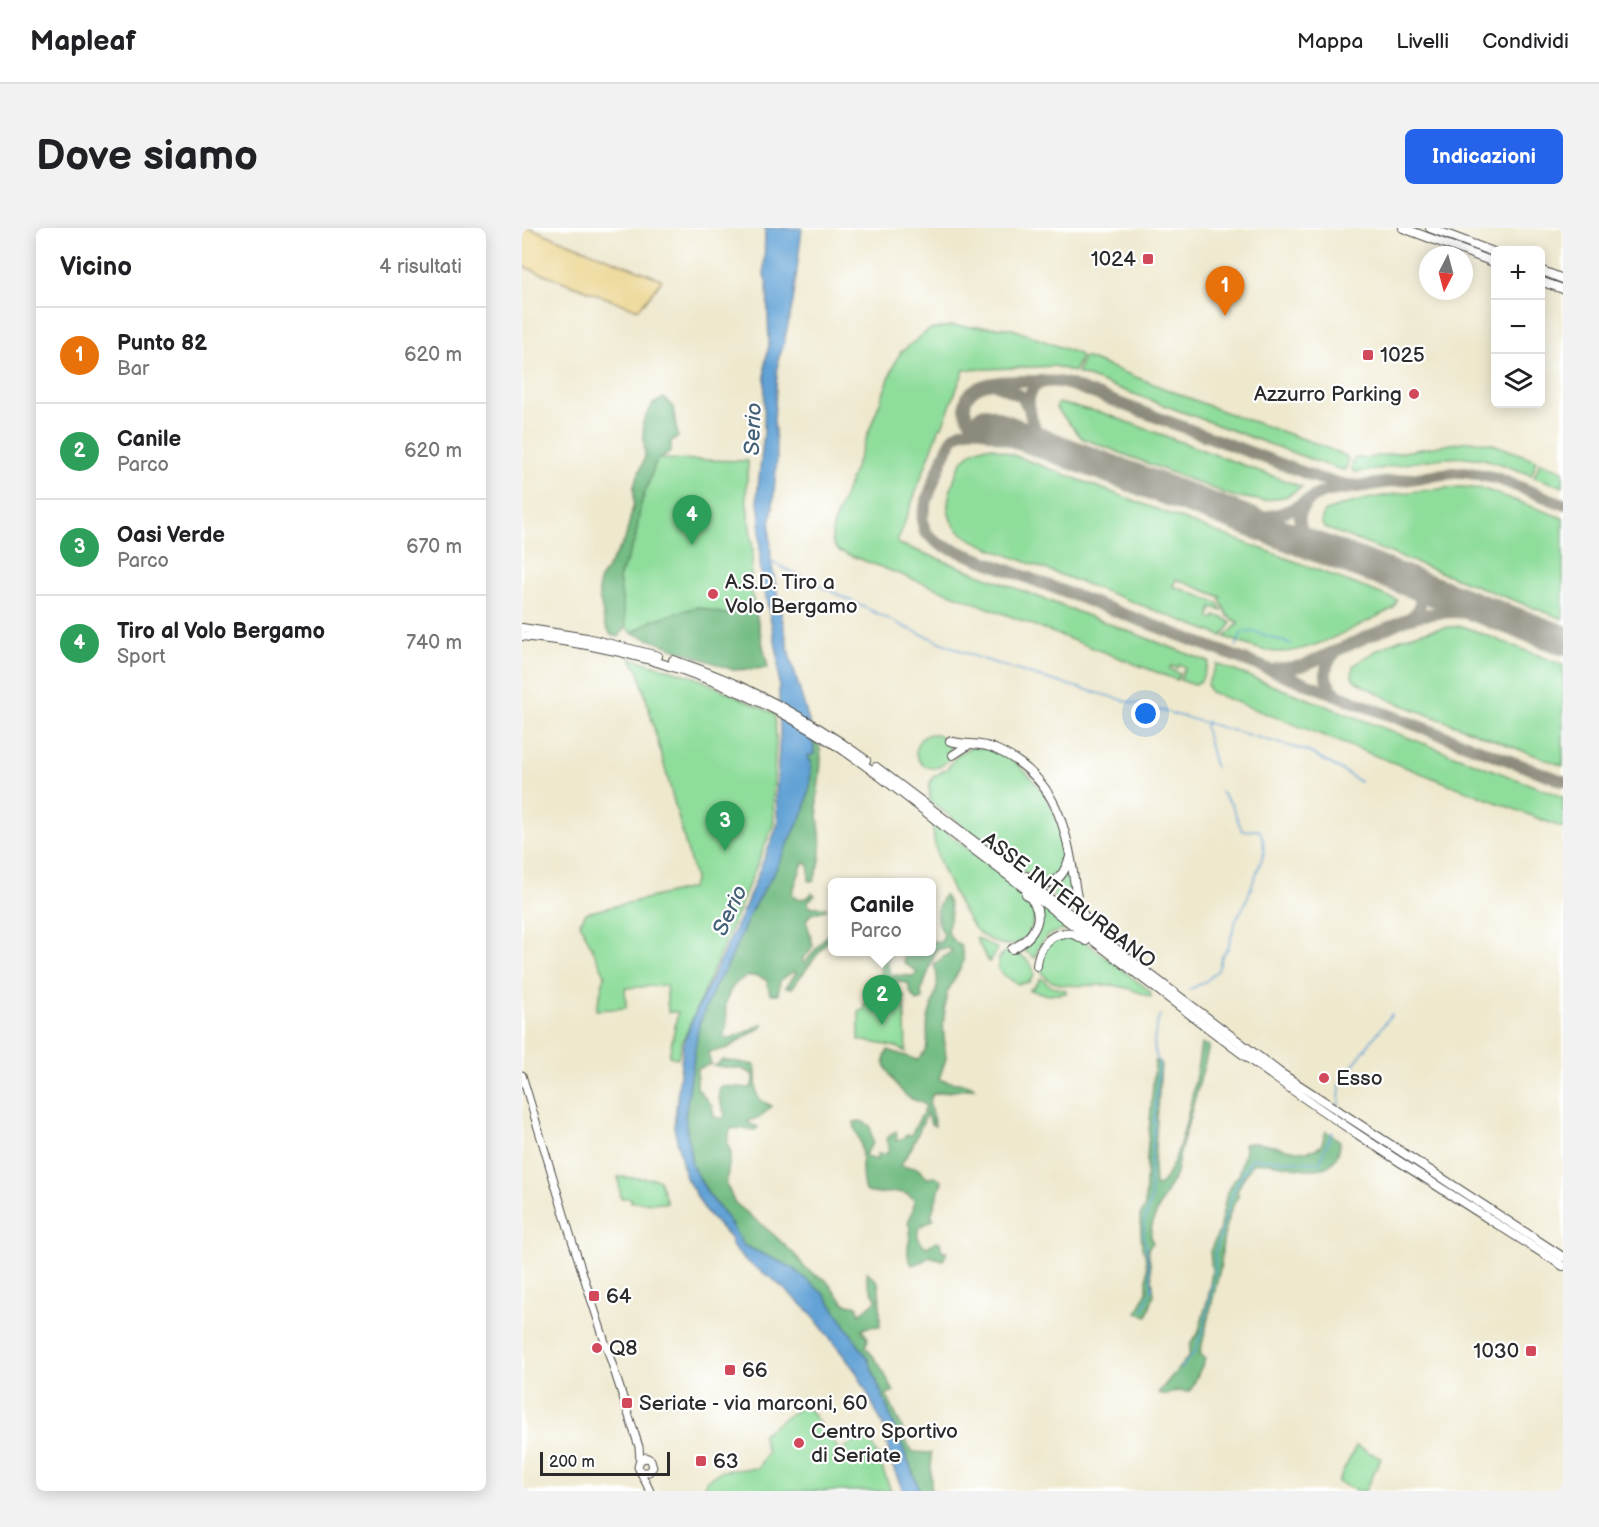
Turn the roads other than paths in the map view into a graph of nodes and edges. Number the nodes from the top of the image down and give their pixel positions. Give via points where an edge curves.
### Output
1 (1403, 228) edge
2 (1430, 228) edge
3 (1491, 251) edge
4 (1491, 261) edge
5 (1545, 272) edge
6 (1563, 279) edge
7 (1545, 283) edge
8 (1563, 289) edge
9 (522, 628) edge
10 (522, 636) edge
11 (603, 645) junction
12 (950, 741) dead end
13 (967, 746) junction
14 (952, 755) dead end
15 (1070, 855) junction
16 (1015, 877) junction
17 (1012, 949) dead end
18 (1036, 966) dead end
19 (1127, 967) junction
20 (1171, 991) junction
21 (522, 1075) edge
22 (1563, 1257) edge
23 (1563, 1266) edge
24 (643, 1459) junction
25 (651, 1471) junction
26 (642, 1472) junction
27 (647, 1483) junction
28 (650, 1491) edge

1 - 4 highway
2 - 3 highway
5 - 6 highway
7 - 8 highway
9 - 11 highway, ASSE INTERURBANO
10 - 11 highway, ASSE INTERURBANO
11 - 16 highway, ASSE INTERURBANO via 669,664 763,703 816,732
11 - 16 highway, ASSE INTERURBANO via 631,648 687,665 770,699 843,743 989,852
12 - 13 highway
13 - 14 highway
13 - 15 highway via 994,748 1038,779 1060,815
15 - 16 highway via 1062,876 1050,882 1033,880 1022,873
15 - 20 highway via 1080,910 1089,923
16 - 17 highway via 1014,884 1035,906 1037,922 1030,936
16 - 19 highway, ASSE INTERURBANO
16 - 20 highway, ASSE INTERURBANO
18 - 19 highway via 1043,945 1053,936 1064,934 1082,938 1121,967
19 - 23 highway, ASSE INTERURBANO via 1307,1101
20 - 22 highway, ASSE INTERURBANO via 1328,1105
21 - 24 main road
24 - 25 main road via 652,1463
24 - 26 main road via 638,1467
25 - 26 main road
25 - 27 main road
26 - 27 main road
27 - 28 main road

